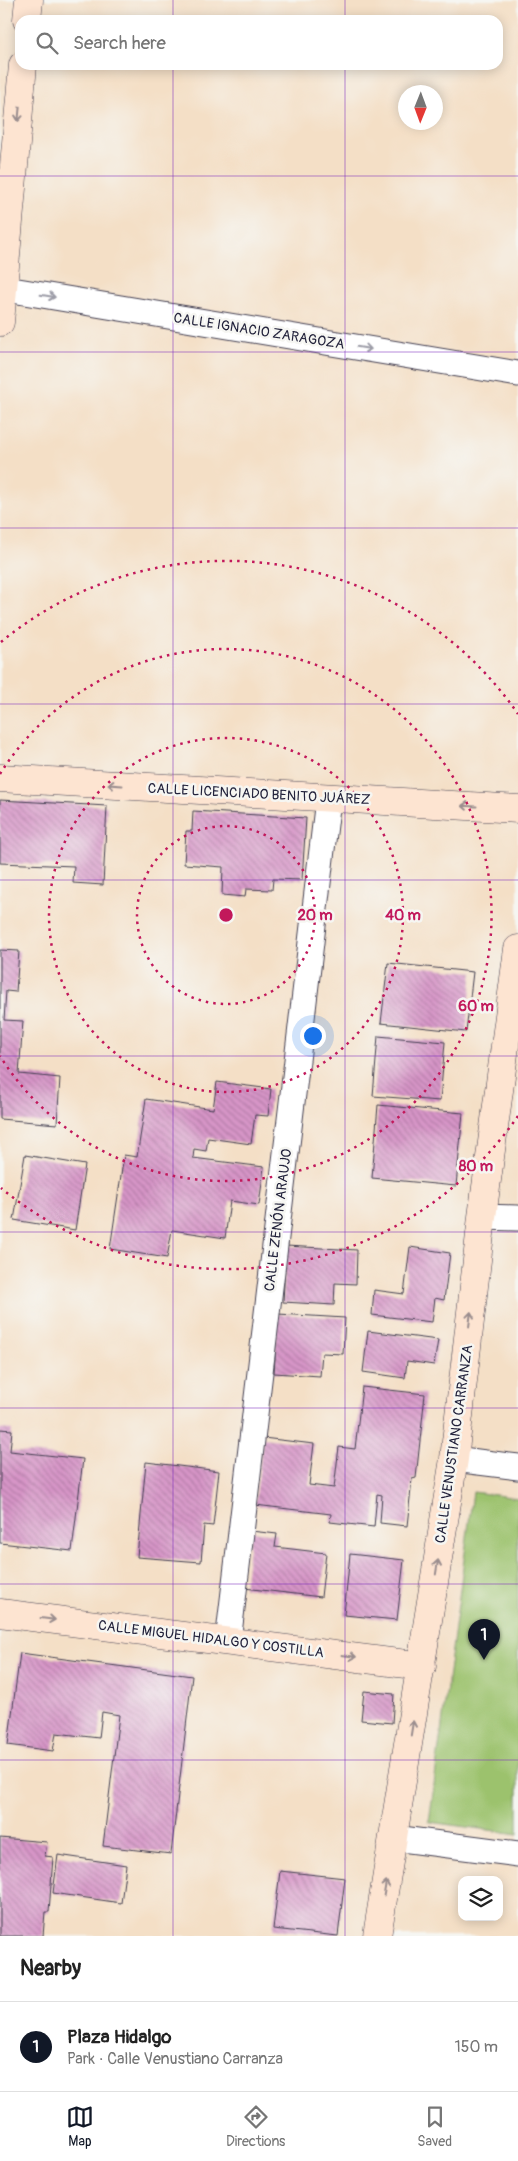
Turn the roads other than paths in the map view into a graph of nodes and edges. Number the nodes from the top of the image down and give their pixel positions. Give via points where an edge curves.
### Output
1 (29, 0) edge
2 (28, 15) edge
3 (23, 70) edge
4 (2, 288) edge
5 (0, 322) edge
6 (518, 374) edge
7 (0, 778) edge
8 (328, 799) junction
9 (518, 809) edge
10 (518, 949) edge
11 (482, 1216) junction
12 (518, 1218) edge
13 (454, 1460) junction
14 (518, 1467) edge
15 (0, 1613) edge
16 (228, 1642) junction
17 (422, 1666) junction
18 (394, 1838) junction
19 (518, 1854) edge
20 (377, 1936) edge

1 - 2 street
3 -> 4 street
4 - 5 street
4 -> 6 street, CALLE IGNACIO ZARAGOZA
8 -> 7 street, CALLE LICENCIADO BENITO JUÁREZ
9 -> 8 street, CALLE LICENCIADO BENITO JUÁREZ
8 - 16 street, CALLE ZENÓN ARAUJO
10 - 11 street, CALLE VENUSTIANO CARRANZA
11 - 12 street
13 -> 11 street, CALLE VENUSTIANO CARRANZA
13 - 14 street
17 -> 13 street, CALLE VENUSTIANO CARRANZA
15 -> 16 street, CALLE MIGUEL HIDALGO Y COSTILLA
16 -> 17 street, CALLE MIGUEL HIDALGO Y COSTILLA
18 -> 17 street, CALLE VENUSTIANO CARRANZA
18 - 19 street
20 -> 18 street, CALLE VENUSTIANO CARRANZA

